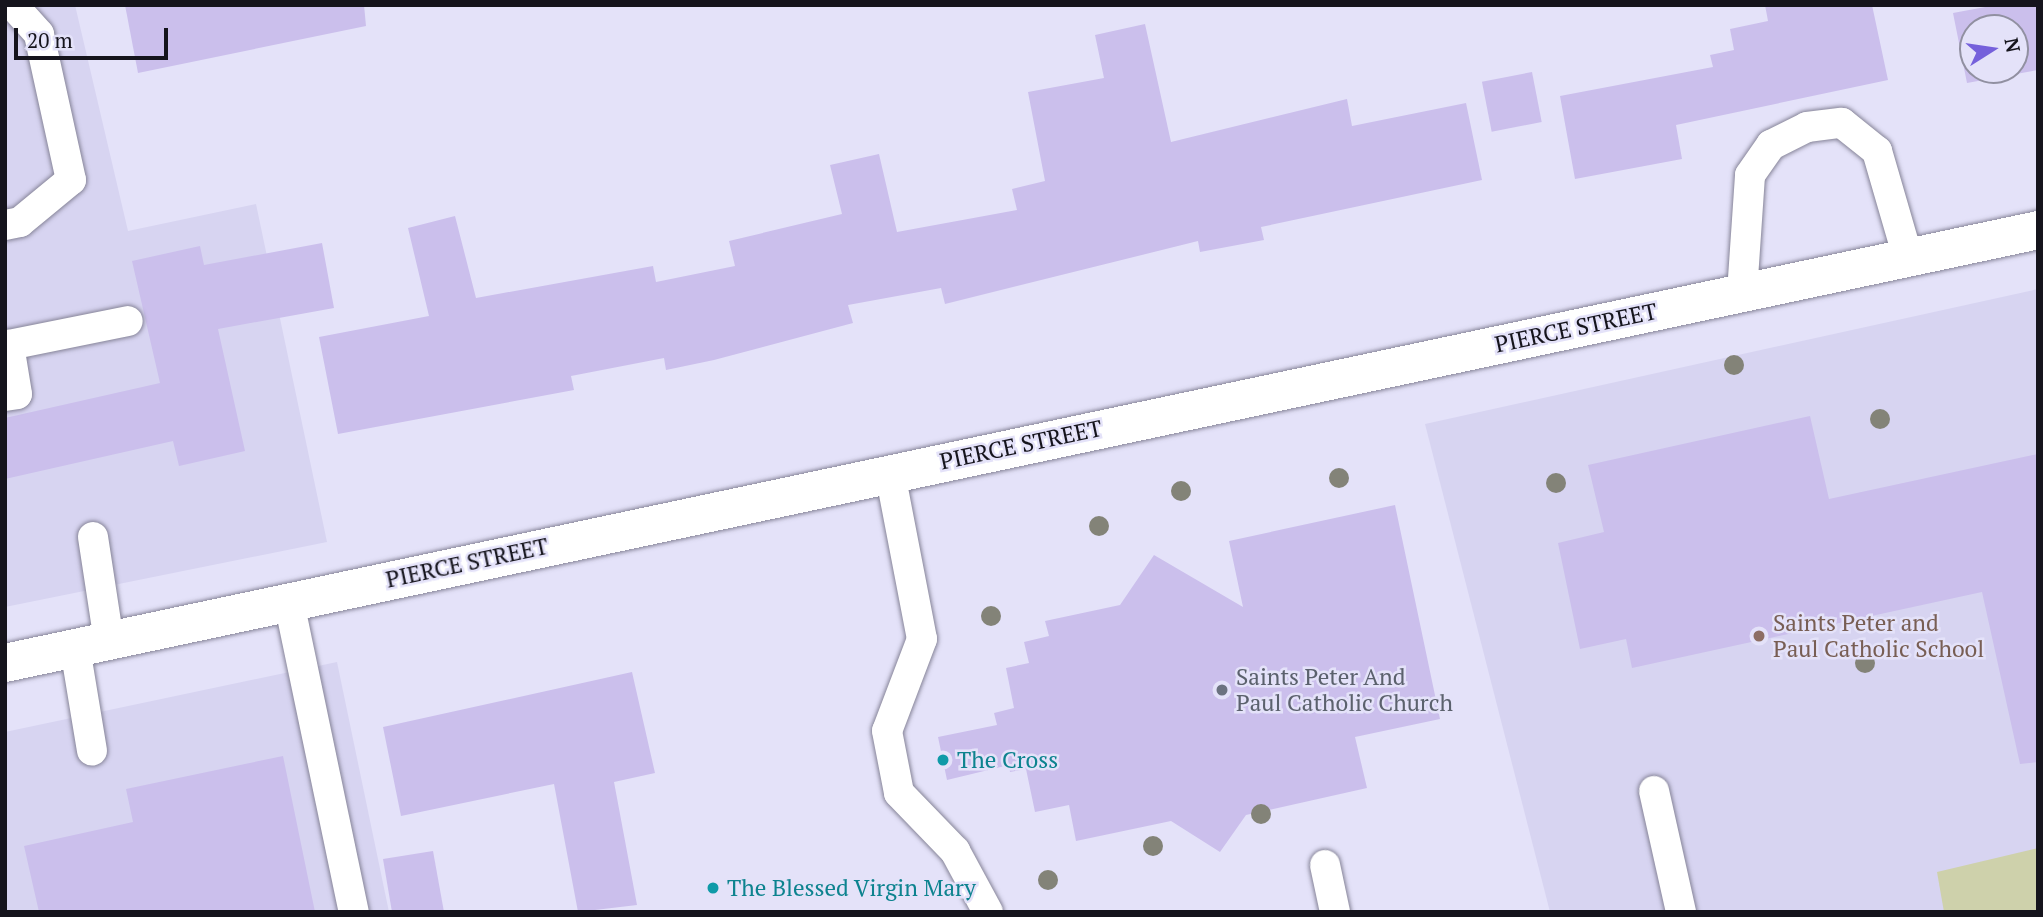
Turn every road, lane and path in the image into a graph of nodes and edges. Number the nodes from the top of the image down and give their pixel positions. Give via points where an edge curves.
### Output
1 (13, 5) edge
2 (5, 225) edge
3 (2038, 230) edge
4 (1908, 258) junction
5 (1742, 293) junction
6 (128, 321) dead end
7 (5, 397) edge
8 (890, 473) junction
9 (93, 537) dead end
10 (289, 602) junction
11 (92, 644) junction
12 (5, 663) edge
13 (92, 751) dead end
14 (1654, 791) dead end
15 (1325, 864) dead end
16 (354, 912) edge
17 (988, 912) edge
18 (1335, 912) edge
19 (1681, 912) edge

1 - 2 lane via 39,34 71,180 20,222
3 - 4 street, PIERCE STREET
4 - 5 street, PIERCE STREET
4 - 5 lane via 1877,151 1842,123 1807,127 1771,145 1749,175
5 - 8 street, PIERCE STREET
6 - 7 lane via 9,345 17,394
8 - 10 street, PIERCE STREET
8 - 17 lane via 922,639 887,731 900,793 954,851
9 - 11 lane
10 - 11 street, PIERCE STREET
10 - 16 lane
11 - 12 street, PIERCE STREET
11 - 13 lane
14 - 19 lane
15 - 18 lane

